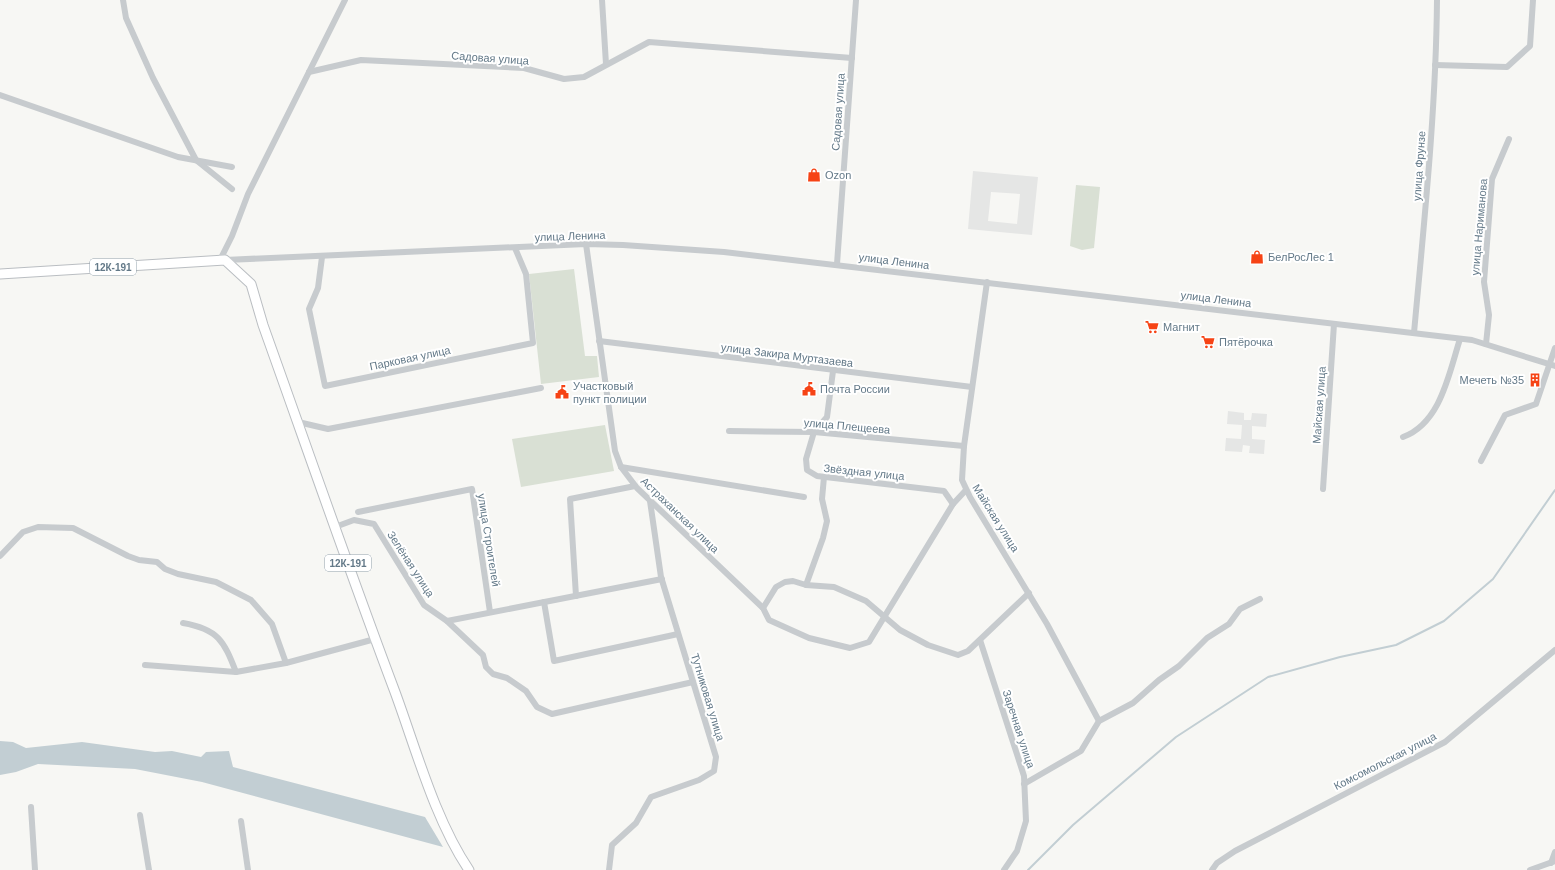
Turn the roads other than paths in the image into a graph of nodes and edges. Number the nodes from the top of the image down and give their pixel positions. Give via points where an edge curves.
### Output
1 (123, 0) edge
2 (345, 0) edge
3 (602, 0) edge
4 (856, 0) edge
5 (1437, 0) edge
6 (1532, 0) edge
7 (852, 58) junction
8 (606, 64) junction
9 (1435, 65) junction
10 (309, 72) junction
11 (0, 95) edge
12 (1509, 139) dead end
13 (196, 160) junction
14 (232, 166) dead end
15 (232, 189) dead end
16 (586, 244) junction
17 (515, 248) junction
18 (322, 257) junction
19 (223, 260) junction
20 (837, 264) junction
21 (0, 274) edge
22 (987, 282) junction
23 (1334, 324) junction
24 (1414, 333) junction
25 (1460, 339) junction
26 (599, 342) junction
27 (1486, 344) junction
28 (1555, 348) edge
29 (1553, 365) edge
30 (833, 371) junction
31 (972, 387) junction
32 (541, 388) dead end
33 (298, 422) junction
34 (729, 431) dead end
35 (814, 432) junction
36 (1403, 437) dead end
37 (964, 446) junction
38 (1481, 461) dead end
39 (621, 467) junction
40 (824, 477) junction
41 (635, 486) junction
42 (1323, 489) dead end
43 (966, 490) junction
44 (804, 498) dead end
45 (650, 501) junction
46 (952, 504) junction
47 (358, 512) dead end
48 (335, 527) junction
49 (0, 556) edge
50 (662, 579) junction
51 (806, 585) junction
52 (1029, 593) junction
53 (576, 596) junction
54 (1260, 599) dead end
55 (544, 602) junction
56 (763, 608) junction
57 (490, 612) junction
58 (884, 617) junction
59 (447, 621) junction
60 (183, 623) dead end
61 (678, 634) junction
62 (375, 639) junction
63 (980, 640) junction
64 (1555, 650) edge
65 (286, 663) junction
66 (145, 665) dead end
67 (236, 672) junction
68 (693, 682) junction
69 (1099, 721) junction
70 (1024, 784) junction
71 (30, 807) dead end
72 (140, 815) dead end
73 (241, 821) dead end
74 (1555, 852) edge
75 (1553, 862) edge
76 (35, 870) edge
77 (149, 870) edge
78 (248, 870) edge
79 (469, 870) edge
80 (609, 870) edge
81 (1004, 870) edge
82 (1212, 870) edge
83 (1530, 870) edge

1 - 13 street via 126,18 153,78
2 - 10 street
3 - 8 street
4 - 7 street, Садовая улица
5 - 9 street, улица Фрунзе
6 - 9 street via 1530,46 1507,67
7 - 8 street, Садовая улица via 649,42
7 - 20 street, Садовая улица
8 - 10 street, Садовая улица via 584,77 564,79 524,68 361,60
9 - 24 street, улица Фрунзе
10 - 19 street via 248,194
11 - 13 street
12 - 27 street, улица Нариманова via 1492,179 1484,282 1489,315
13 - 14 street
13 - 15 street
16 - 17 street, улица Ленина
16 - 20 street, улица Ленина via 724,252
16 - 26 street, Астраханская улица
17 - 18 street, улица Ленина
17 - 18 street, Парковая улица via 526,274 533,343 325,386 309,309 318,288
18 - 19 street, улица Ленина
19 - 21 main road, 12К-191
19 - 33 main road, 12К-191 via 250,284
20 - 22 street, улица Ленина
22 - 23 street, улица Ленина
22 - 31 street, Майская улица
23 - 24 street, улица Ленина
23 - 42 street, Майская улица
24 - 25 street, улица Ленина
25 - 27 street, улица Ленина
25 - 36 street via 1445,387 1427,422 1412,434
26 - 30 street, улица Закира Муртазаева
26 - 39 street, Астраханская улица via 615,451
27 - 29 street, улица Ленина
28 - 29 street
29 - 38 street via 1536,404 1505,416
30 - 31 street, улица Закира Муртазаева
30 - 35 street via 827,417
31 - 37 street, Майская улица
32 - 33 street via 328,429
33 - 48 main road, 12К-191
34 - 35 street, улица Плещеева
35 - 37 street, улица Плещеева
35 - 40 street, Звёздная улица via 806,460 807,470
37 - 43 street, Майская улица via 962,480
39 - 41 street, Астраханская улица
39 - 44 street
40 - 46 street, Звёздная улица via 944,491
40 - 51 street via 822,499 827,521
41 - 45 street, Астраханская улица
41 - 53 street via 570,499
43 - 46 street, Астраханская улица
43 - 52 street, Майская улица
45 - 50 street, Тутниковая улица
45 - 56 street, Астраханская улица
46 - 58 street, Астраханская улица
47 - 57 street, улица Строителей via 472,489
48 - 59 street, Зелёная улица via 354,520 374,524 424,605
48 - 62 main road, 12К-191
49 - 65 street via 23,532 38,527 73,528 128,556 157,562 165,569 178,574 216,582 251,600 272,624
50 - 53 street
50 - 61 street, Тутниковая улица
51 - 56 street via 793,581 785,582 776,587
51 - 58 street via 834,587 866,601
52 - 63 street
52 - 69 street, Майская улица
53 - 55 street
54 - 69 street via 1240,609 1229,624 1207,638 1179,666 1133,703
55 - 57 street
55 - 61 street via 554,661
56 - 58 street, Астраханская улица via 769,620 809,638 850,648 868,642
57 - 59 street
58 - 63 street via 900,630 928,645 958,655 968,651
59 - 68 street, Зелёная улица via 483,655 486,667 493,674 507,678 526,691 537,707 552,714
60 - 67 street via 201,626 216,635 226,647
61 - 68 street, Тутниковая улица
62 - 65 street
62 - 79 main road, 12К-191 via 438,808 459,855
63 - 70 street, Заречная улица via 1024,776
64 - 82 street, Комсомольская улица via 1445,742 1235,851 1217,863
65 - 67 street
66 - 67 street
68 - 80 street, Тутниковая улица via 716,757 714,771 699,780 651,797 636,822 612,845
69 - 70 street via 1081,751
70 - 81 street, Заречная улица via 1026,821 1017,851
71 - 76 street
72 - 77 street
73 - 78 street
74 - 75 street
75 - 83 street

